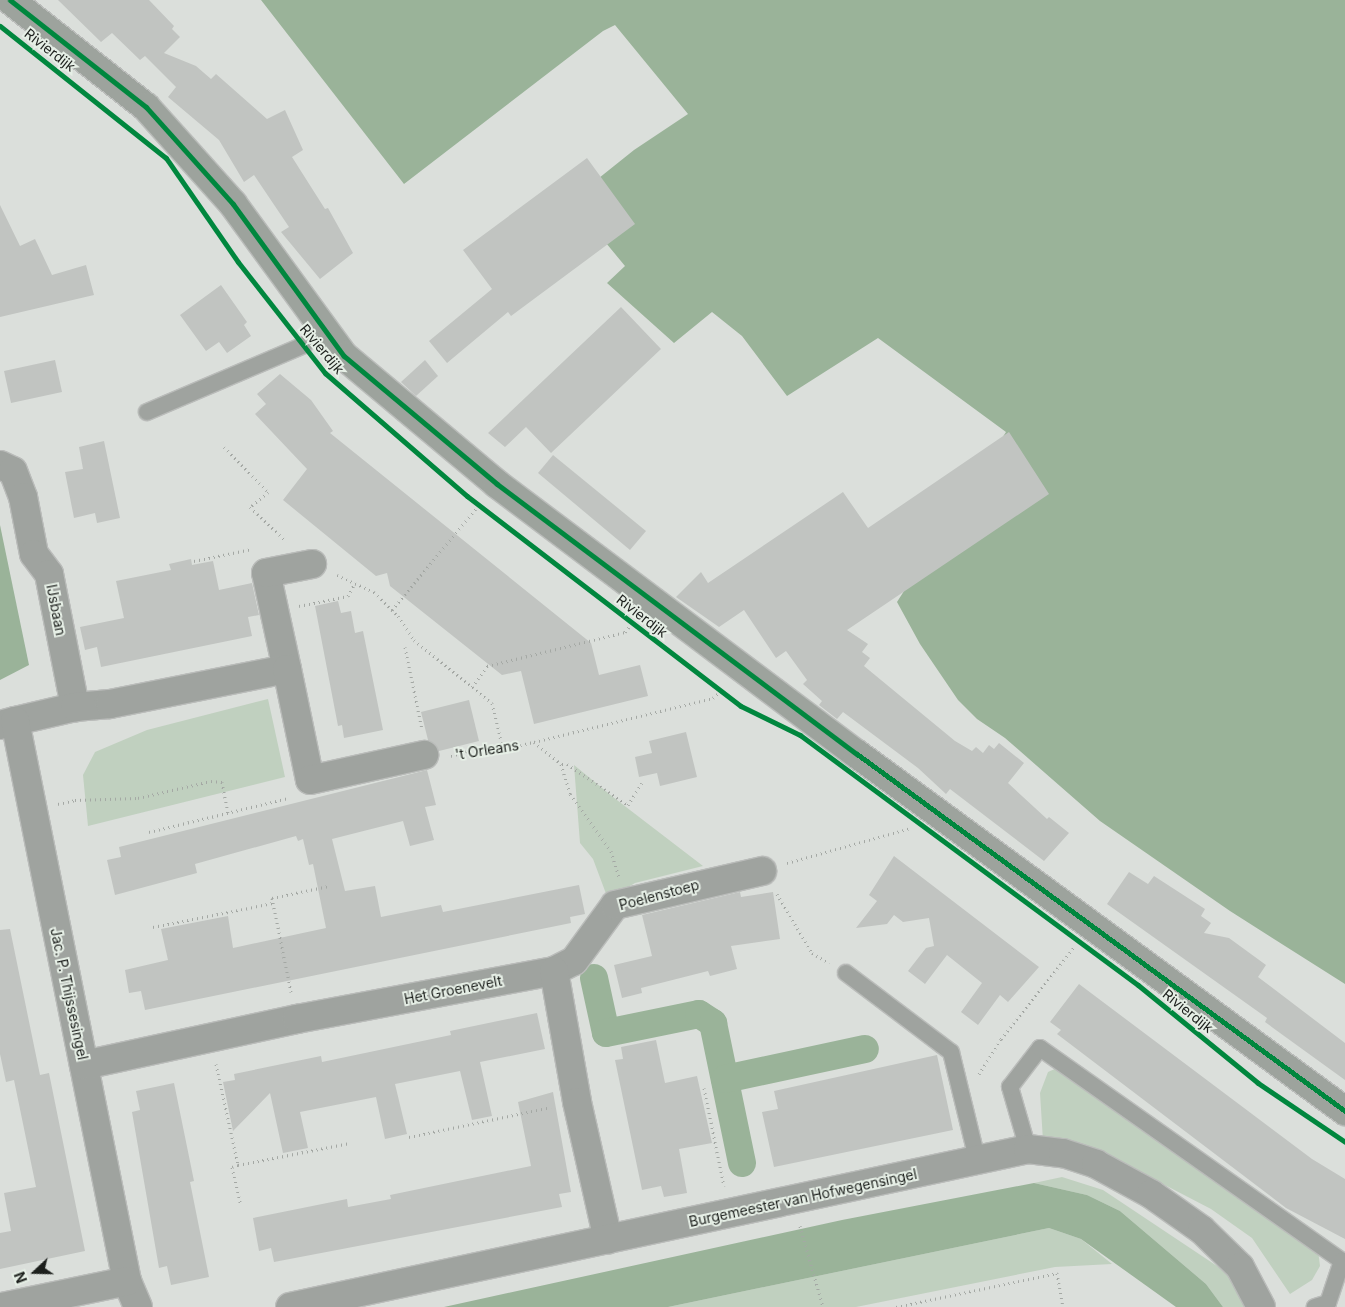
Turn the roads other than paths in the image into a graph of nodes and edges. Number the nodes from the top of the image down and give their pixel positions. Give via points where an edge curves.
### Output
1 (10, 0) edge
2 (304, 345) dead end
3 (147, 412) dead end
4 (0, 465) edge
5 (322, 568) road end
6 (287, 669) junction
7 (75, 707) junction
8 (8, 723) edge
9 (427, 757) road end
10 (762, 870) road end
11 (554, 971) junction
12 (846, 973) road end
13 (84, 1065) junction
14 (1345, 1111) edge
15 (1028, 1149) junction
16 (978, 1159) junction
17 (608, 1240) junction
18 (127, 1281) junction
19 (2, 1307) edge
20 (138, 1307) edge
21 (290, 1307) edge
22 (1261, 1307) edge
23 (1315, 1307) edge

1 - 14 street, Rivierdijk via 146,107 233,204 344,356 497,484 857,754
2 - 3 lane, Rivierdijk
4 - 7 street, IJsbaan via 13,472 22,497 34,554 49,574
5 - 6 street via 266,573
6 - 7 street via 110,704
6 - 9 street via 310,780
7 - 8 street
8 - 13 street, Jac. P. Thijssesingel
10 - 11 street, Poelenstoep via 615,905 574,961
11 - 13 street, Het Groenevelt
11 - 17 street via 577,1102
12 - 16 lane via 951,1052
13 - 18 street, Jac. P. Thijssesingel
15 - 16 street, Burgemeester van Hofwegensingel
15 - 22 street, Burgemeester van Hofwegensingel via 1063,1153 1096,1164 1151,1194 1202,1230 1240,1268
15 - 23 lane via 1010,1088 1040,1048 1342,1261 1328,1303
16 - 17 street, Burgemeester van Hofwegensingel
17 - 21 street, Burgemeester van Hofwegensingel
18 - 19 street
18 - 20 street

